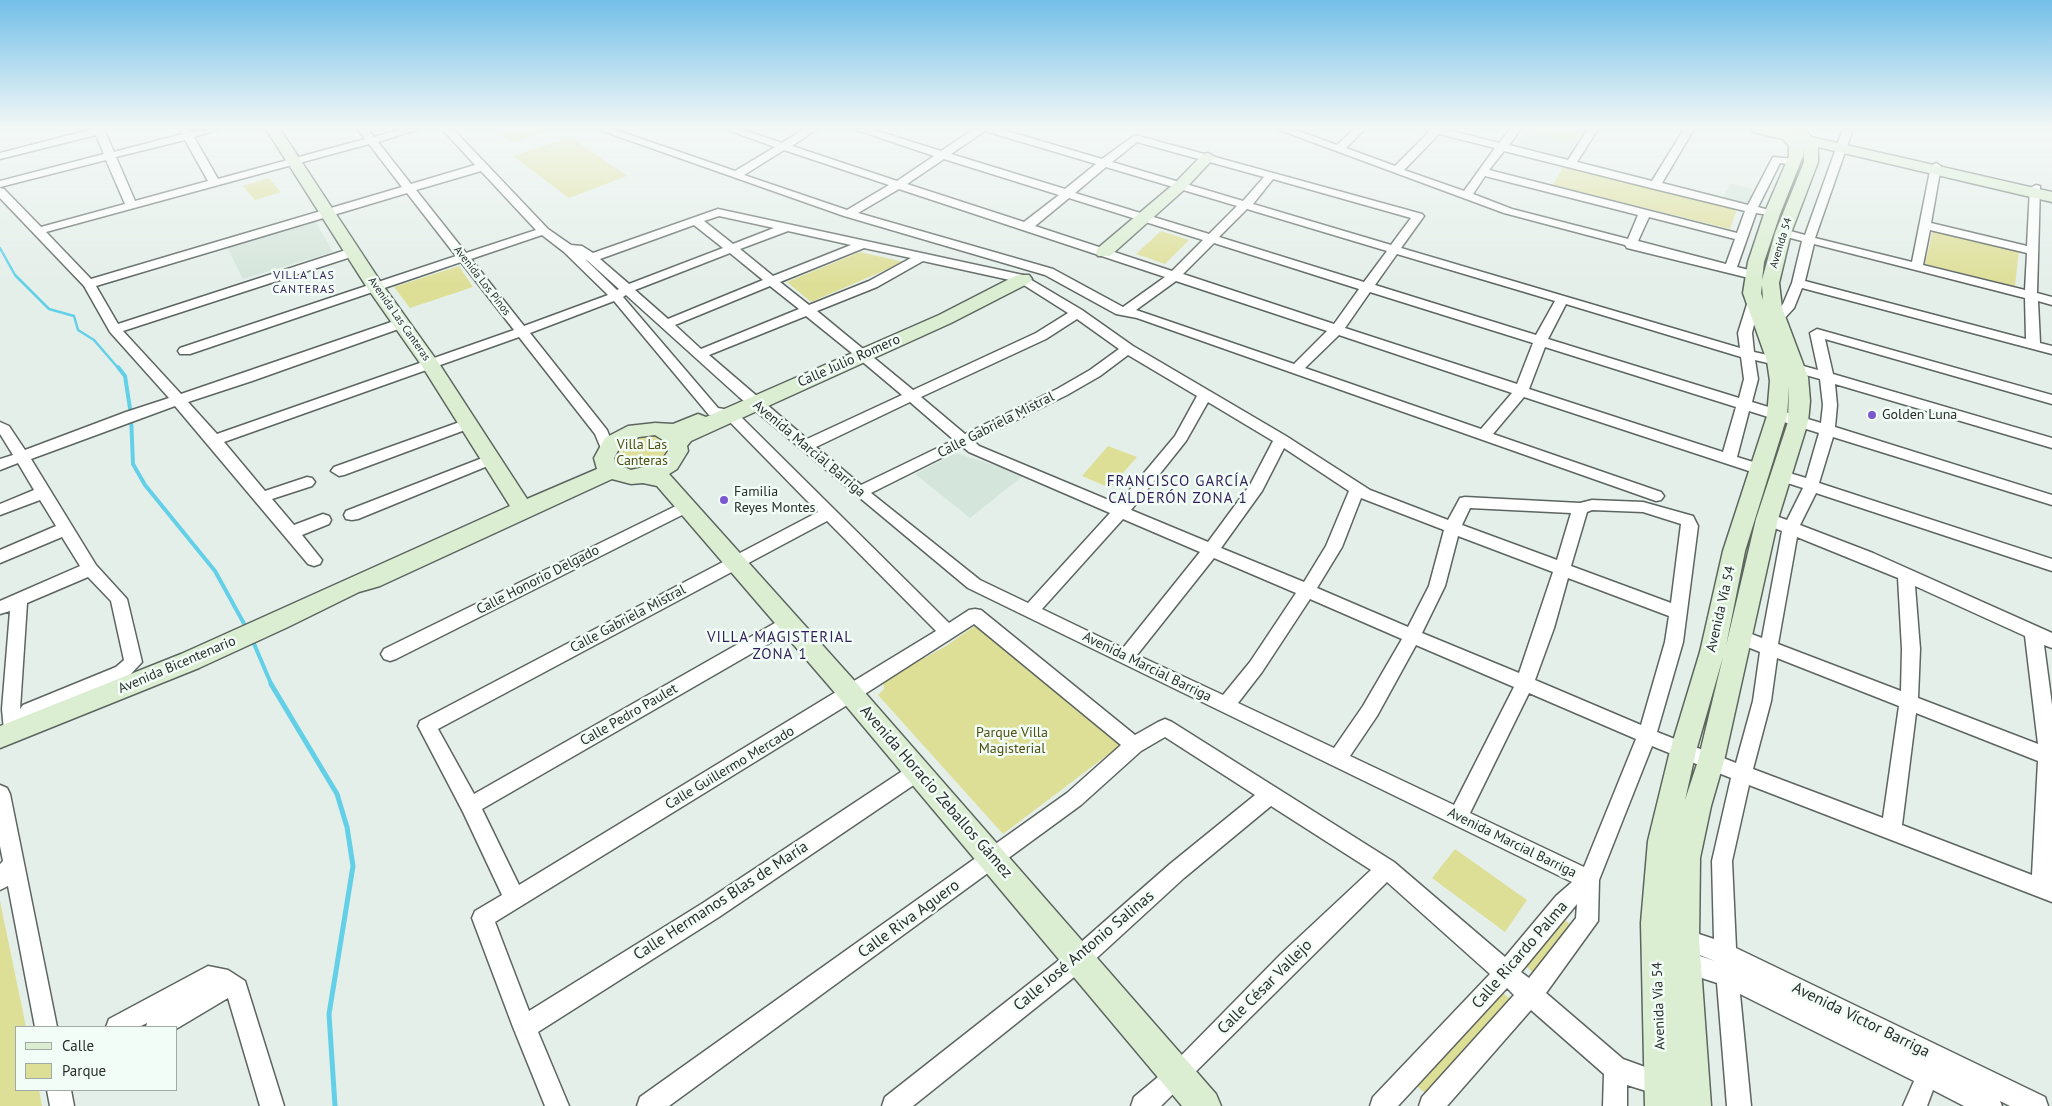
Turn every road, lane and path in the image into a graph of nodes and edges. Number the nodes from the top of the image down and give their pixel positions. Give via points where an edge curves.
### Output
1 (13, 181) edge
2 (120, 181) edge
3 (213, 181) edge
4 (227, 181) edge
5 (307, 181) edge
6 (402, 181) edge
7 (434, 181) edge
8 (494, 181) edge
9 (752, 181) edge
10 (885, 181) edge
11 (904, 181) edge
12 (1024, 181) edge
13 (1084, 181) edge
14 (1161, 181) edge
15 (1177, 181) edge
16 (1265, 181) edge
17 (1294, 181) edge
18 (1426, 181) edge
19 (1476, 181) edge
20 (1517, 181) edge
21 (1634, 181) edge
22 (1658, 181) edge
23 (1772, 181) edge
24 (1781, 181) edge
25 (1804, 181) edge
26 (1830, 181) edge
27 (1933, 181) edge
28 (1990, 181) edge
29 (0, 184) edge
30 (215, 184) junction
31 (1173, 184) junction
32 (898, 185) junction
33 (1655, 186) junction
34 (408, 188) junction
35 (0, 191) edge
36 (2036, 191) junction
37 (2052, 192) edge
38 (1067, 194) junction
39 (1466, 196) junction
40 (2052, 197) edge
41 (1244, 205) junction
42 (131, 206) junction
43 (1752, 210) junction
44 (327, 212) junction
45 (1645, 212) junction
46 (848, 214) junction
47 (1772, 214) junction
48 (1138, 216) junction
49 (696, 220) junction
50 (1925, 226) junction
51 (787, 227) junction
52 (1026, 227) junction
53 (38, 231) junction
54 (544, 231) junction
55 (1783, 233) junction
56 (1741, 236) junction
57 (1210, 239) junction
58 (1808, 239) junction
59 (863, 244) junction
60 (1630, 245) junction
61 (568, 249) junction
62 (732, 250) junction
63 (1098, 250) junction
64 (1396, 250) junction
65 (2032, 251) junction
66 (353, 252) junction
67 (921, 257) junction
68 (464, 258) junction
69 (592, 258) junction
70 (1917, 267) junction
71 (1730, 270) junction
72 (1753, 275) junction
73 (1174, 276) junction
74 (1015, 277) junction
75 (772, 282) junction
76 (1798, 283) junction
77 (89, 284) junction
78 (375, 286) junction
79 (1365, 288) junction
80 (622, 293) junction
81 (2031, 295) junction
82 (1562, 299) junction
83 (1754, 301) junction
84 (2052, 301) edge
85 (807, 310) junction
86 (1125, 312) junction
87 (1077, 313) junction
88 (1777, 318) junction
89 (402, 323) junction
90 (666, 324) junction
91 (115, 329) junction
92 (1337, 329) junction
93 (520, 331) junction
94 (1540, 341) junction
95 (2033, 345) junction
96 (1128, 349) junction
97 (2052, 350) edge
98 (185, 351) dead end
99 (858, 351) junction
100 (700, 354) junction
101 (1750, 355) junction
102 (1776, 361) junction
103 (431, 365) junction
104 (1796, 368) junction
105 (1296, 370) junction
106 (1827, 377) junction
107 (1522, 390) junction
108 (1205, 394) junction
109 (911, 397) junction
110 (749, 398) junction
111 (178, 400) junction
112 (2052, 400) edge
113 (1744, 405) junction
114 (722, 413) junction
115 (1788, 419) junction
116 (468, 424) junction
117 (0, 427) edge
118 (663, 431) junction
119 (1828, 431) junction
120 (1484, 435) junction
121 (1281, 439) junction
122 (214, 440) junction
123 (963, 441) junction
124 (2052, 443) edge
125 (807, 446) junction
126 (608, 450) junction
127 (22, 457) junction
128 (1729, 458) junction
129 (490, 460) junction
130 (0, 465) edge
131 (664, 466) junction
132 (339, 471) dead end
133 (1772, 473) junction
134 (307, 482) dead end
135 (1811, 486) junction
136 (1357, 489) junction
137 (44, 492) junction
138 (860, 492) junction
139 (1656, 496) dead end
140 (263, 497) junction
141 (2052, 500) edge
142 (520, 505) junction
143 (686, 506) junction
144 (1580, 508) junction
145 (0, 510) edge
146 (1121, 511) junction
147 (829, 513) junction
148 (352, 515) dead end
149 (1767, 519) junction
150 (323, 520) dead end
151 (1791, 527) junction
152 (67, 528) junction
153 (1452, 528) junction
154 (291, 533) junction
155 (1212, 550) junction
156 (0, 557) edge
157 (314, 560) dead end
158 (735, 562) junction
159 (2052, 565) edge
160 (90, 569) junction
161 (1561, 569) junction
162 (1906, 574) junction
163 (1308, 591) junction
164 (19, 600) junction
165 (0, 608) edge
166 (1031, 611) junction
167 (1678, 613) junction
168 (788, 624) junction
169 (2033, 631) junction
170 (948, 632) junction
171 (1412, 636) junction
172 (1741, 637) junction
173 (2052, 641) edge
174 (1769, 648) junction
175 (390, 654) dead end
176 (1126, 656) junction
177 (1525, 683) junction
178 (851, 694) junction
179 (1909, 701) junction
180 (1226, 705) junction
181 (6, 734) edge
182 (1647, 735) junction
183 (1134, 744) junction
184 (1683, 751) junction
185 (2050, 757) edge
186 (1337, 758) junction
187 (1711, 762) junction
188 (917, 772) junction
189 (1742, 774) junction
190 (0, 794) edge
191 (1271, 794) junction
192 (470, 806) junction
193 (1459, 816) junction
194 (1891, 830) junction
195 (993, 858) junction
196 (14, 863) junction
197 (1387, 869) junction
198 (0, 880) edge
199 (1588, 880) junction
200 (2047, 890) edge
201 (515, 899) junction
202 (1684, 950) junction
203 (1080, 958) junction
204 (1727, 965) junction
205 (1506, 973) junction
206 (231, 984) junction
207 (1531, 994) junction
208 (46, 1026) edge
209 (119, 1026) edge
210 (159, 1026) edge
211 (524, 1027) junction
212 (1616, 1069) junction
213 (1178, 1075) junction
214 (1928, 1075) junction
215 (59, 1091) edge
216 (1662, 1095) edge
217 (62, 1106) edge
218 (272, 1106) edge
219 (557, 1106) edge
220 (649, 1106) edge
221 (894, 1106) edge
222 (1143, 1106) edge
223 (1204, 1106) edge
224 (1382, 1106) edge
225 (1431, 1106) edge
226 (1615, 1106) edge
227 (1694, 1106) edge
228 (1739, 1106) edge
229 (1915, 1106) edge
230 (1990, 1106) edge
231 (2036, 1106) edge

1 - 29 street
2 - 42 street
3 - 30 street
4 - 30 street
5 - 44 main road, Avenida Las Canteras
6 - 34 street, Avenida Los Pinos
7 - 34 street
8 - 54 street
9 - 46 street
10 - 32 street
11 - 32 street
12 - 38 street
13 - 38 street
14 - 31 street
15 - 31 main road
16 - 41 street
17 - 64 street via 1418,216
18 - 39 street
19 - 39 street
20 - 45 street
21 - 33 street
22 - 33 street
23 - 43 street
24 - 47 main road, Avenida Vía 54
25 - 55 main road, Avenida 54
26 - 58 street
27 - 50 street
28 - 36 main road
30 - 42 street
31 - 41 street
31 - 48 main road
32 - 46 street
32 - 52 street
33 - 43 street
34 - 44 street
34 - 68 street, Avenida Los Pinos
35 - 53 street
36 - 37 main road
36 - 40 main road
36 - 65 street
38 - 48 street
38 - 52 street
39 - 60 street
41 - 57 street
41 - 64 street
42 - 53 street
43 - 47 street
43 - 56 street
44 - 66 main road, Avenida Las Canteras
44 - 77 street
45 - 56 street
45 - 60 street
46 - 86 street via 1049,272
47 - 72 main road, Avenida Vía 54
48 - 57 street
48 - 63 main road
49 - 51 street via 718,212
49 - 62 street
49 - 69 street
50 - 65 street
50 - 70 street
51 - 59 street
51 - 62 street
52 - 63 street
53 - 77 street
54 - 61 street
54 - 68 street
55 - 58 street
55 - 88 main road, Avenida 54 via 1770,283
56 - 71 street
57 - 73 street
57 - 79 street
58 - 70 street
58 - 76 street
59 - 67 street
59 - 75 street
60 - 71 street
61 - 69 street via 578,249
61 - 80 street
62 - 75 street
62 - 80 street
63 - 73 street
64 - 79 street
64 - 82 street
65 - 81 street
66 - 78 main road, Avenida Las Canteras
66 - 91 street
67 - 74 street
67 - 85 street via 873,284
68 - 78 street
68 - 93 street, Avenida Los Pinos
69 - 80 street
70 - 81 street
71 - 72 street
72 - 83 main road, Avenida Vía 54
73 - 86 street
73 - 92 street
74 - 87 street
74 - 99 main road, Calle Julio Romero via 945,319
75 - 85 street
75 - 90 street
76 - 88 street via 1789,305
76 - 95 street
77 - 91 street
78 - 89 main road, Avenida Las Canteras
78 - 98 street
79 - 92 street
79 - 94 street
80 - 90 street, Avenida Marcial Barriga
80 - 93 street
80 - 114 street
81 - 84 street
81 - 95 street
82 - 94 street
82 - 101 street
83 - 101 street via 1745,333
83 - 102 main road, Avenida Vía 54
85 - 99 street
85 - 100 street
86 - 105 street
87 - 96 street
87 - 109 street via 1041,336
88 - 104 main road, Avenida 54
89 - 103 main road, Avenida Las Canteras
89 - 111 street
90 - 100 street, Avenida Marcial Barriga
91 - 111 street
92 - 105 street
92 - 107 street
93 - 103 street
93 - 126 street, Avenida Los Pinos
94 - 107 street
94 - 113 street
95 - 97 street
96 - 108 street
96 - 123 street, Calle Gabriela Mistral via 1096,373 1062,392
99 - 109 street
99 - 110 main road, Calle Julio Romero
100 - 110 street, Avenida Marcial Barriga
101 - 102 street
101 - 113 street via 1751,379
102 - 115 main road, Avenida Vía 54
103 - 116 main road, Avenida Las Canteras
103 - 122 street
104 - 106 street
104 - 115 main road, Avenida 54 via 1800,386
105 - 120 street
106 - 112 street via 1817,333
106 - 119 street
106 - 124 street
107 - 120 street
107 - 128 street
108 - 121 street
108 - 146 street via 1181,438
109 - 123 street
109 - 125 street
110 - 114 main road, Calle Julio Romero
110 - 125 street, Avenida Marcial Barriga
111 - 122 street
111 - 127 street
113 - 115 street
113 - 128 street
114 - 118 main road, Calle Julio Romero via 676,430
114 - 131 main road, Calle Julio Romero via 684,436
114 - 147 street
115 - 119 street
115 - 133 main road, Avenida Vía 54
116 - 129 main road, Avenida Las Canteras
116 - 132 street
117 - 127 street
118 - 126 main road, Calle Julio Romero via 645,429
118 - 131 main road, Avenida Horacio Zeballos Gámez via 676,439
119 - 135 street
119 - 141 street
120 - 139 street
121 - 136 street
121 - 155 street via 1258,487
122 - 140 street
123 - 138 street, Calle Gabriela Mistral
123 - 146 street via 974,449
125 - 138 street, Avenida Marcial Barriga
126 - 131 main road via 631,477
126 - 142 main road, Avenida Bicentenario
127 - 130 street
127 - 137 street
128 - 133 street
129 - 142 main road, Avenida Las Canteras
129 - 148 street
131 - 143 main road, Avenida Horacio Zeballos Gámez
133 - 135 street
133 - 149 main road, Avenida Vía 54
133 - 184 main road, Avenida Vía 54 via 1734,551 1712,652
134 - 140 street
135 - 151 street
135 - 159 street
136 - 153 street
136 - 163 street via 1334,547
137 - 145 street
137 - 152 street
138 - 166 street, Avenida Marcial Barriga via 974,584
140 - 154 street
142 - 181 main road, Avenida Bicentenario via 372,580 351,586 280,621
143 - 158 main road, Avenida Horacio Zeballos Gámez
143 - 175 street, Calle Honorio Delgado
144 - 153 street via 1465,502
144 - 161 street
144 - 167 street via 1592,505 1643,508 1687,520 1690,526
146 - 155 street
146 - 166 street
147 - 158 street, Calle Gabriela Mistral
147 - 170 street
149 - 151 street
149 - 172 main road, Avenida Vía 54
150 - 154 street
151 - 162 street
151 - 174 street
152 - 156 street
152 - 160 street
153 - 161 street
153 - 171 street via 1437,586
154 - 157 street
155 - 163 street
155 - 176 street
158 - 168 main road, Avenida Horacio Zeballos Gámez
158 - 192 street, Calle Gabriela Mistral via 427,726
160 - 164 street
160 - 181 street via 119,599 133,662 122,672 30,710
161 - 167 street
161 - 177 street via 1545,628
162 - 169 street
162 - 179 street via 1912,649
163 - 171 street
163 - 180 street
164 - 165 street
164 - 181 street via 11,709
166 - 176 street, Avenida Marcial Barriga
167 - 182 street via 1674,642
168 - 178 main road, Avenida Horacio Zeballos Gámez
168 - 192 street, Calle Pedro Paulet
169 - 173 street
169 - 185 street
170 - 178 street, Calle Guillermo Mercado
170 - 183 street, Calle Guillermo Mercado via 975,615
171 - 177 street
171 - 186 street via 1370,711
172 - 174 street
172 - 187 main road, Avenida Vía 54
174 - 179 street
174 - 189 street via 1762,701
176 - 180 street, Avenida Marcial Barriga
177 - 182 street
177 - 193 street
178 - 188 main road, Avenida Horacio Zeballos Gámez
178 - 201 street, Calle Guillermo Mercado
179 - 185 street
179 - 194 street
180 - 186 street, Avenida Marcial Barriga
182 - 184 street
182 - 199 street
183 - 191 street, Calle Riva Aguero via 1165,727
183 - 195 street, Calle Riva Aguero via 1074,799
184 - 187 street
184 - 216 main road, Avenida Vía 54 via 1662,842 1657,886
185 - 200 street
186 - 193 street, Avenida Marcial Barriga
187 - 189 street
187 - 202 main road, Avenida Vía 54 via 1686,858
188 - 195 main road, Avenida Horacio Zeballos Gámez
188 - 211 street, Calle Hermanos Blas de María via 711,910
189 - 194 street
189 - 204 street via 1722,861
190 - 196 street
191 - 197 street
191 - 203 street, Calle José Antonio Salinas via 1177,871
192 - 201 street
193 - 199 street, Avenida Marcial Barriga
194 - 200 street
195 - 203 main road, Avenida Horacio Zeballos Gámez
195 - 220 street, Calle Riva Aguero
196 - 198 street
196 - 208 street
197 - 205 street
197 - 213 street, Calle César Vallejo via 1289,962
199 - 205 street, Calle Ricardo Palma via 1558,909
199 - 207 street, Calle Ricardo Palma via 1587,921
201 - 211 street, Calle Guillermo Mercado via 483,918
202 - 204 street
202 - 227 main road, Avenida Vía 54
203 - 213 main road, Avenida Horacio Zeballos Gámez
203 - 221 street, Calle José Antonio Salinas
204 - 214 street
204 - 228 street
204 - 231 street, Avenida Víctor Barriga
205 - 207 street
205 - 224 street, Calle Ricardo Palma
206 - 209 street via 208,977
206 - 210 street
206 - 218 street via 237,989
207 - 212 street
207 - 225 street, Calle Ricardo Palma
211 - 219 street
212 - 216 street
212 - 226 street
213 - 222 street, Calle César Vallejo
213 - 223 main road, Avenida Horacio Zeballos Gámez
214 - 229 street
214 - 230 street
215 - 217 street

